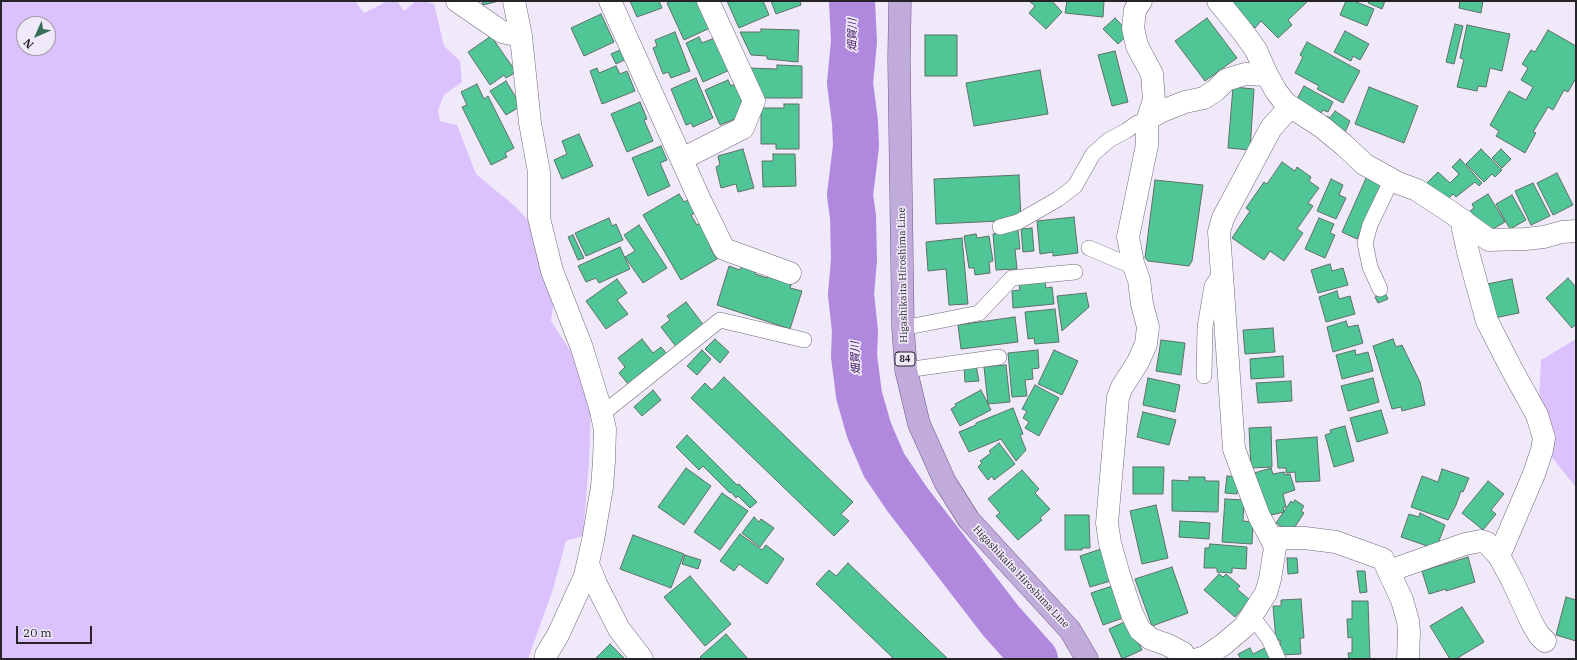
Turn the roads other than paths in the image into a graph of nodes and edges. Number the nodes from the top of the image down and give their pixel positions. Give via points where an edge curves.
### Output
1 (457, 1) edge
2 (514, 1) edge
3 (610, 1) edge
4 (708, 1) edge
5 (900, 1) edge
6 (1141, 1) edge
7 (1218, 1) edge
8 (521, 36) junction
9 (1267, 75) junction
10 (1290, 107) junction
11 (1148, 120) junction
12 (682, 160) junction
13 (1392, 179) junction
14 (1464, 221) junction
15 (1000, 227) dead end
16 (1576, 231) edge
17 (1089, 248) dead end
18 (1134, 267) junction
19 (1075, 272) dead end
20 (1221, 272) junction
21 (790, 273) dead end
22 (1380, 289) dead end
23 (903, 328) junction
24 (804, 340) dead end
25 (999, 357) dead end
26 (906, 370) junction
27 (1204, 376) dead end
28 (602, 414) junction
29 (1272, 538) junction
30 (1499, 556) junction
31 (588, 564) junction
32 (1389, 571) junction
33 (1252, 616) junction
34 (1545, 641) dead end
35 (546, 659) edge
36 (642, 659) edge
37 (1087, 659) edge
38 (1187, 659) edge
39 (1198, 659) edge
40 (1278, 659) edge
41 (1408, 659) edge

1 - 8 street via 502,32
2 - 8 street
3 - 12 street
4 - 12 street via 754,101 744,128
5 - 23 main road, Higashikaita Hiroshima Line / 84
6 - 11 street via 1135,10 1133,28 1137,46 1152,74 1154,100
7 - 9 street via 1256,50
8 - 28 street via 538,172 539,218 552,271 582,348
9 - 10 street via 1276,91
9 - 11 street via 1245,74 1226,80 1204,98 1179,104
10 - 13 street via 1344,145 1364,164
10 - 20 street via 1271,128 1223,218 1219,232
11 - 15 lane via 1137,123 1109,140 1093,154 1074,186 1058,199 1018,222
11 - 18 street via 1147,145 1128,237
12 - 21 street via 724,249
13 - 14 street via 1417,190
13 - 22 lane via 1370,225 1365,243 1370,267
14 - 16 street via 1489,240 1525,239
14 - 30 street via 1463,229 1469,256 1487,321 1537,415 1544,438 1534,474
17 - 18 lane
18 - 38 street via 1148,328 1146,344 1118,397 1107,523 1119,575 1140,630 1151,640 1168,645
19 - 23 lane via 1012,278 979,313
20 - 27 lane via 1212,286 1205,327
20 - 29 street via 1234,449 1259,516
23 - 26 main road, Higashikaita Hiroshima Line / 84
24 - 28 lane via 720,320
25 - 26 lane
26 - 37 main road, Higashikaita Hiroshima Line / 84 via 919,424 945,482 969,520 1070,630
28 - 31 street via 605,429 604,461
29 - 32 street via 1305,538 1336,542 1383,559
29 - 33 street via 1275,548 1270,579 1266,593
30 - 32 street via 1487,543 1481,541 1465,544
30 - 34 street via 1532,623
31 - 35 street via 585,576
31 - 36 street via 619,629
32 - 41 street via 1408,621
33 - 39 street via 1224,644
33 - 40 lane via 1269,639

